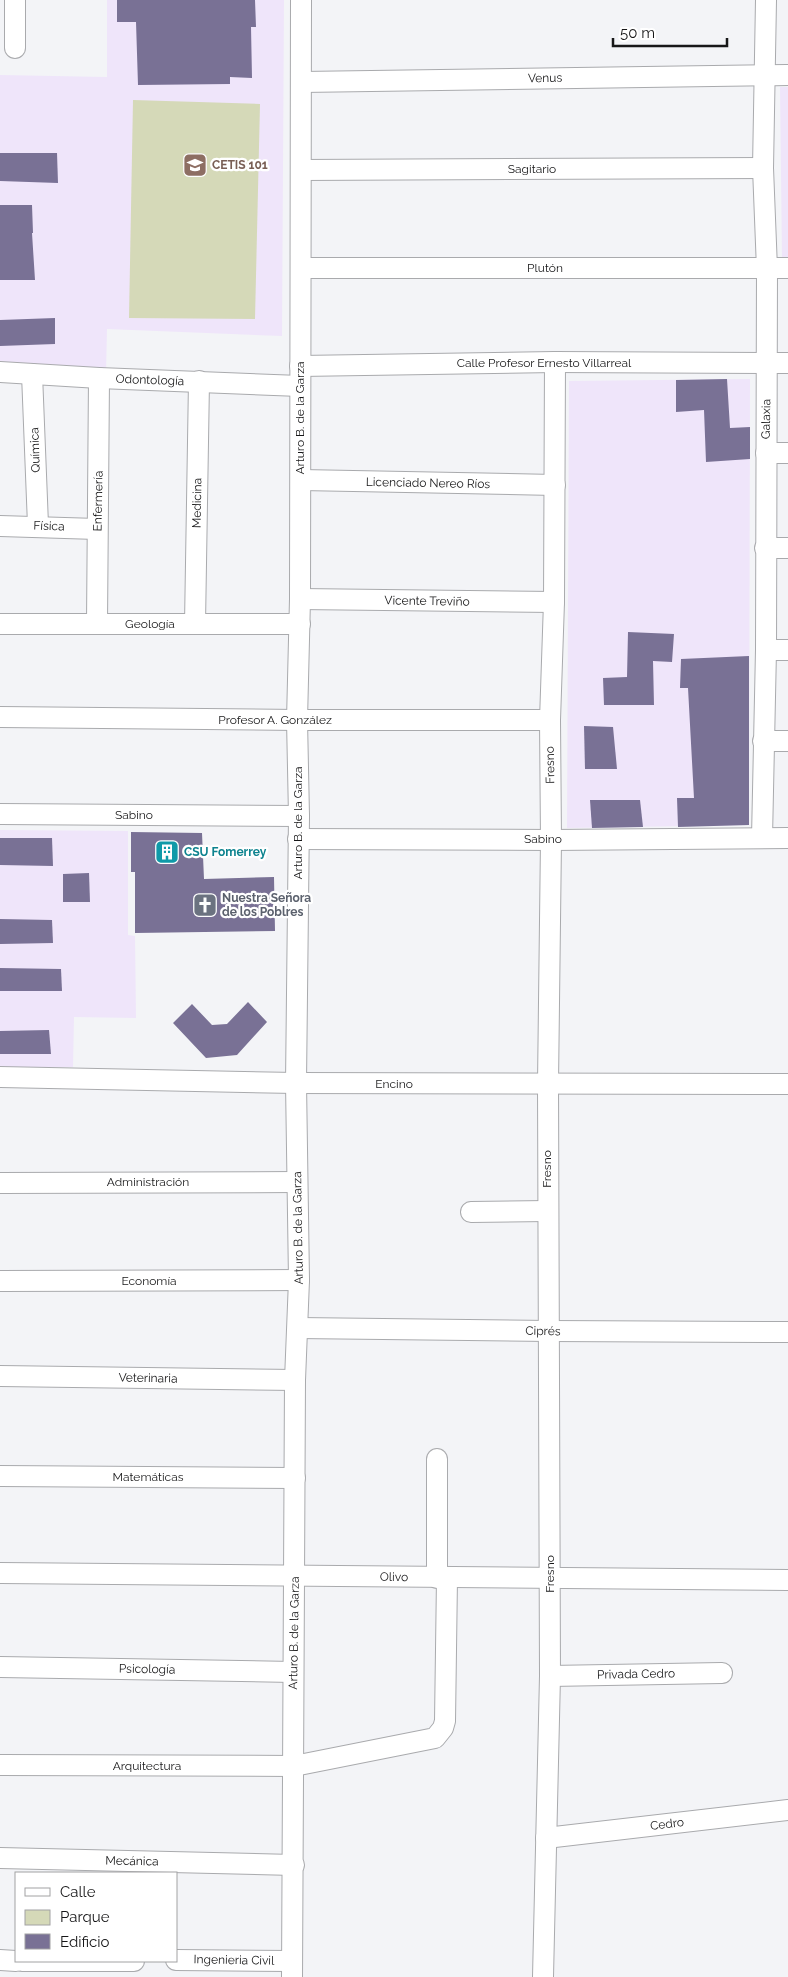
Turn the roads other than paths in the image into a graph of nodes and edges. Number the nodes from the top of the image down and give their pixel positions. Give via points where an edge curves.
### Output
1 (15, 0) edge
2 (301, 0) edge
3 (766, 0) edge
4 (15, 48) dead end
5 (765, 75) junction
6 (788, 75) edge
7 (302, 82) junction
8 (764, 168) junction
9 (302, 170) junction
10 (302, 268) junction
11 (767, 268) junction
12 (788, 268) edge
13 (555, 362) junction
14 (767, 363) junction
15 (788, 363) edge
16 (0, 372) edge
17 (32, 374) junction
18 (300, 376) junction
19 (99, 378) junction
20 (199, 381) junction
21 (766, 453) junction
22 (788, 453) edge
23 (301, 480) junction
24 (555, 485) junction
25 (38, 525) junction
26 (0, 526) edge
27 (98, 529) junction
28 (766, 548) junction
29 (788, 548) edge
30 (300, 599) junction
31 (554, 602) junction
32 (0, 624) edge
33 (97, 624) junction
34 (196, 624) junction
35 (300, 624) junction
36 (766, 650) junction
37 (788, 650) edge
38 (0, 717) edge
39 (297, 720) junction
40 (550, 720) junction
41 (763, 741) junction
42 (788, 741) edge
43 (0, 814) edge
44 (299, 816) junction
45 (762, 838) junction
46 (788, 838) edge
47 (298, 839) junction
48 (552, 840) junction
49 (0, 1077) edge
50 (296, 1083) junction
51 (548, 1084) junction
52 (788, 1084) edge
53 (0, 1182) edge
54 (297, 1182) junction
55 (548, 1211) junction
56 (471, 1212) dead end
57 (299, 1280) junction
58 (0, 1281) edge
59 (298, 1328) junction
60 (549, 1331) junction
61 (788, 1332) edge
62 (0, 1376) edge
63 (296, 1380) junction
64 (437, 1459) dead end
65 (0, 1476) edge
66 (295, 1478) junction
67 (0, 1573) edge
68 (295, 1575) junction
69 (550, 1577) junction
70 (442, 1578) junction
71 (788, 1580) edge
72 (0, 1667) edge
73 (293, 1672) junction
74 (722, 1673) dead end
75 (550, 1676) junction
76 (0, 1765) edge
77 (294, 1766) junction
78 (788, 1810) edge
79 (546, 1838) junction
80 (0, 1858) edge
81 (294, 1864) junction
82 (0, 1960) edge
83 (15, 1961) edge
84 (28, 1962) edge
85 (128, 1962) edge
86 (182, 1965) edge
87 (292, 1969) edge
88 (79, 1970) edge
89 (543, 1977) edge

1 - 4 street
2 - 7 street, Arturo B. de la Garza
3 - 5 street, Galaxia
5 - 6 street, Venus
5 - 7 street, Venus
5 - 8 street, Galaxia
7 - 9 street, Arturo B. de la Garza
8 - 9 street, Sagitario
8 - 11 street, Galaxia
9 - 10 street, Arturo B. de la Garza
10 - 11 street, Plutón
10 - 18 street, Arturo B. de la Garza
11 - 12 street, Plutón
11 - 14 street, Galaxia
13 - 14 street, Calle Profesor Ernesto Villarreal
13 - 18 street, Calle Profesor Ernesto Villarreal
13 - 24 street, Fresno
14 - 15 street, Calle Profesor Ernesto Villarreal
14 - 21 street, Galaxia
16 - 17 street, Odontología
17 - 19 street, Odontología
17 - 25 street, Química
18 - 20 street, Odontología
18 - 23 street, Arturo B. de la Garza
19 - 20 street, Odontología
19 - 27 street, Enfermería
20 - 34 street, Medicina
21 - 22 street
21 - 28 street, Galaxia
23 - 24 street, Licenciado Nereo Ríos
23 - 30 street, Arturo B. de la Garza
24 - 31 street, Fresno
25 - 26 street, Física
25 - 27 street, Física
27 - 33 street, Enfermería
28 - 29 street
28 - 36 street, Galaxia
30 - 31 street, Vicente Treviño
30 - 35 street, Arturo B. de la Garza
31 - 40 street, Fresno
32 - 33 street, Geología
33 - 34 street, Geología
34 - 35 street, Geología
35 - 39 street, Arturo B. de la Garza
36 - 37 street
36 - 41 street, Galaxia
38 - 39 street, Profesor A. González
39 - 40 street, Profesor A. González
39 - 44 street, Arturo B. de la Garza
40 - 48 street, Fresno
41 - 42 street
41 - 45 street, Galaxia
43 - 44 street, Sabino
44 - 47 street, Arturo B. de la Garza
45 - 46 street, Sabino
45 - 48 street, Sabino
47 - 48 street, Sabino
47 - 50 street, Arturo B. de la Garza
48 - 51 street, Fresno
49 - 50 street, Encino
50 - 51 street, Encino
50 - 54 street, Arturo B. de la Garza
51 - 52 street, Encino
51 - 55 street, Fresno
53 - 54 street, Administración
54 - 57 street, Arturo B. de la Garza
55 - 56 street
55 - 60 street, Fresno
57 - 58 street, Economía
57 - 59 street, Arturo B. de la Garza
59 - 60 street, Ciprés
59 - 63 street, Arturo B. de la Garza
60 - 61 street, Ciprés
60 - 69 street, Fresno
62 - 63 street, Veterinaria
63 - 66 street, Arturo B. de la Garza
64 - 70 street
65 - 66 street, Matemáticas
66 - 68 street, Arturo B. de la Garza
67 - 68 street, Olivo
68 - 70 street, Olivo
68 - 73 street, Arturo B. de la Garza
69 - 70 street, Olivo
69 - 71 street, Olivo
69 - 75 street, Fresno
70 - 77 street via 445,1721 440,1734 425,1741
72 - 73 street, Psicología
73 - 77 street, Arturo B. de la Garza
74 - 75 street, Privada Cedro
75 - 79 street, Fresno
76 - 77 street, Arquitectura
77 - 81 street, Arturo B. de la Garza
78 - 79 street, Cedro
79 - 89 street, Fresno
80 - 81 street, Mecánica
81 - 87 street, Arturo B. de la Garza
82 - 83 street
84 - 88 street
85 - 88 street
86 - 87 street, Ingenieria Civil

